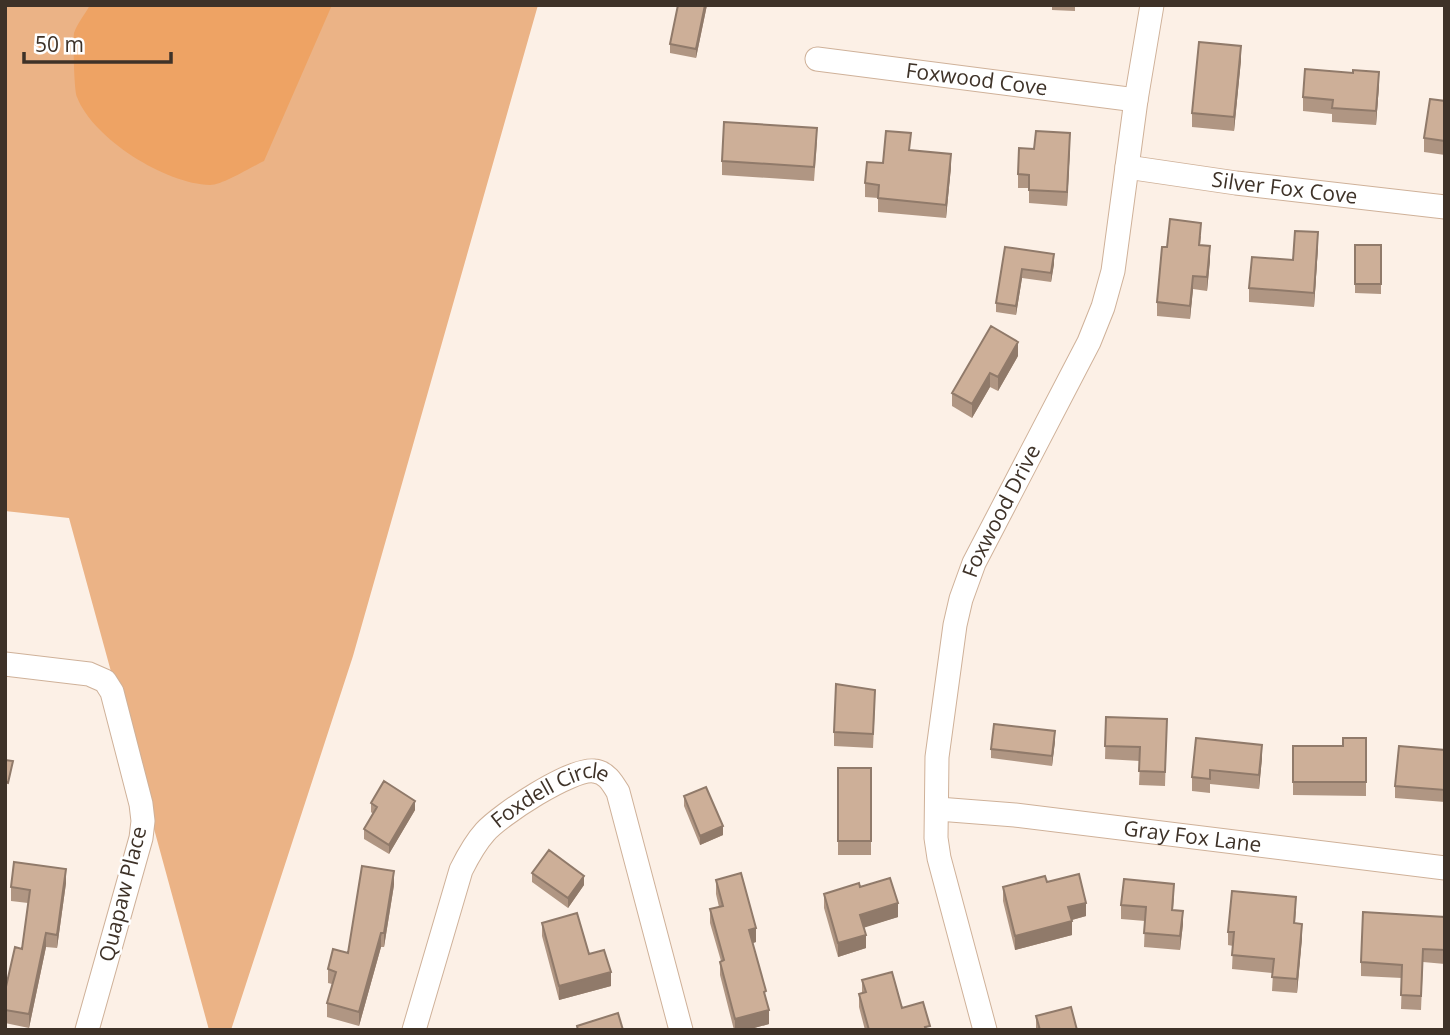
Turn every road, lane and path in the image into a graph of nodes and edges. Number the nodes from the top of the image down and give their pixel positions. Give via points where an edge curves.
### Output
1 (1152, 5) edge
2 (817, 59) dead end
3 (1136, 100) junction
4 (1127, 167) junction
5 (1445, 206) edge
6 (5, 664) edge
7 (938, 809) junction
8 (1445, 868) edge
9 (87, 1030) edge
10 (414, 1030) edge
11 (681, 1030) edge
12 (985, 1030) edge

1 - 3 street, Foxwood Drive
2 - 3 street, Foxwood Cove
3 - 4 street, Foxwood Drive
4 - 5 street, Silver Fox Cove
4 - 7 street, Foxwood Drive via 1113,271 1103,307 974,563 961,600 937,757
6 - 9 street, Quapaw Place via 98,676 105,681 112,692 141,804 141,838
7 - 8 street, Gray Fox Lane
7 - 12 street, Foxwood Drive via 939,858
10 - 11 street, Foxdell Circle via 471,849 496,821 581,771 601,773 618,792

